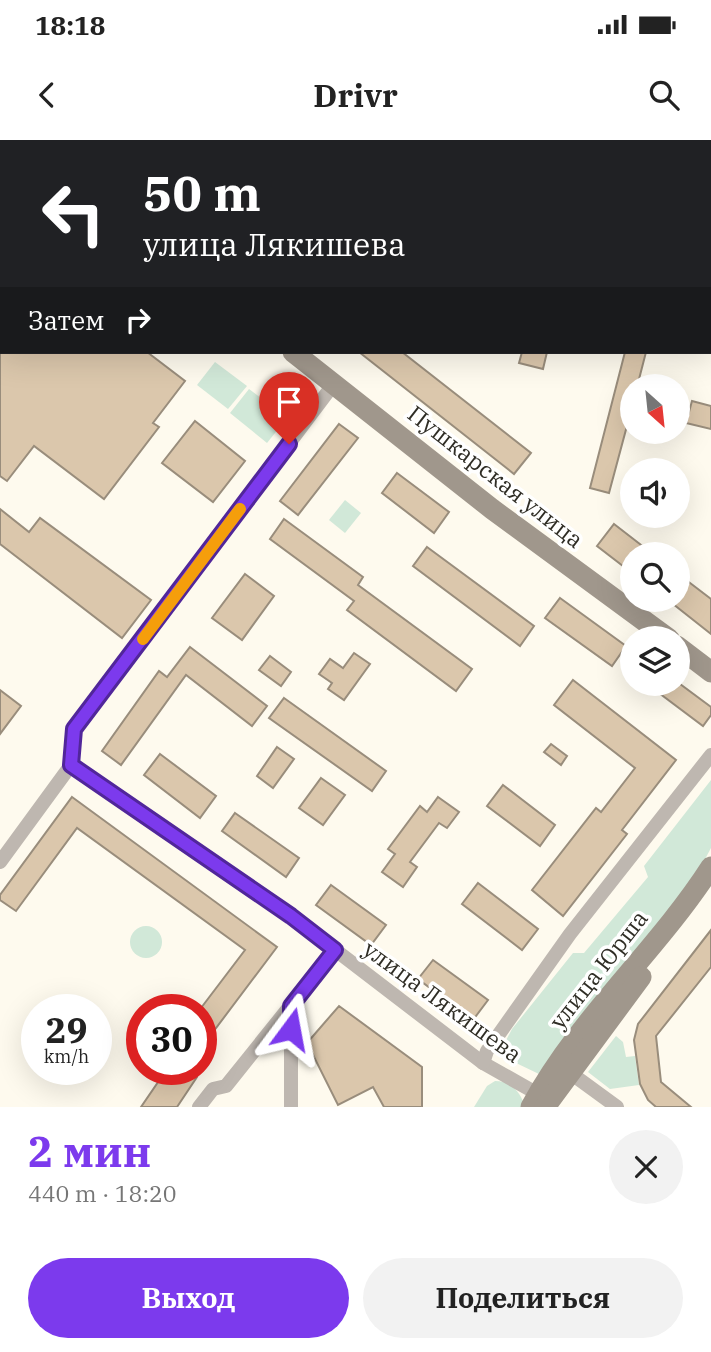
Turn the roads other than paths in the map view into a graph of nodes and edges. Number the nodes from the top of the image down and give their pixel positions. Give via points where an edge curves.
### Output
1 (296, 354) edge
2 (333, 384) junction
3 (651, 626) edge
4 (690, 656) edge
5 (711, 673) edge
6 (711, 755) edge
7 (71, 765) junction
8 (0, 863) edge
9 (711, 867) edge
10 (711, 886) edge
11 (675, 923) junction
12 (335, 950) junction
13 (291, 1006) junction
14 (483, 1063) junction
15 (564, 1069) junction
16 (541, 1102) edge
17 (199, 1107) edge
18 (291, 1107) edge
19 (617, 1107) edge

1 - 2 main road, Пушкарская улица
2 - 3 main road, Пушкарская улица
2 - 7 street via 77,726
4 - 5 main road
6 - 14 street via 570,934
7 - 8 street
7 - 12 street, улица Лякишева
9 - 11 main road, улица Юрша
10 - 11 main road, улица Юрша
11 - 15 main road, улица Юрша
12 - 13 street
12 - 14 street, улица Лякишева
13 - 17 street via 226,1086 213,1088
13 - 18 street
14 - 16 street, улица Лякишева
15 - 16 main road, улица Юрша
15 - 19 street

